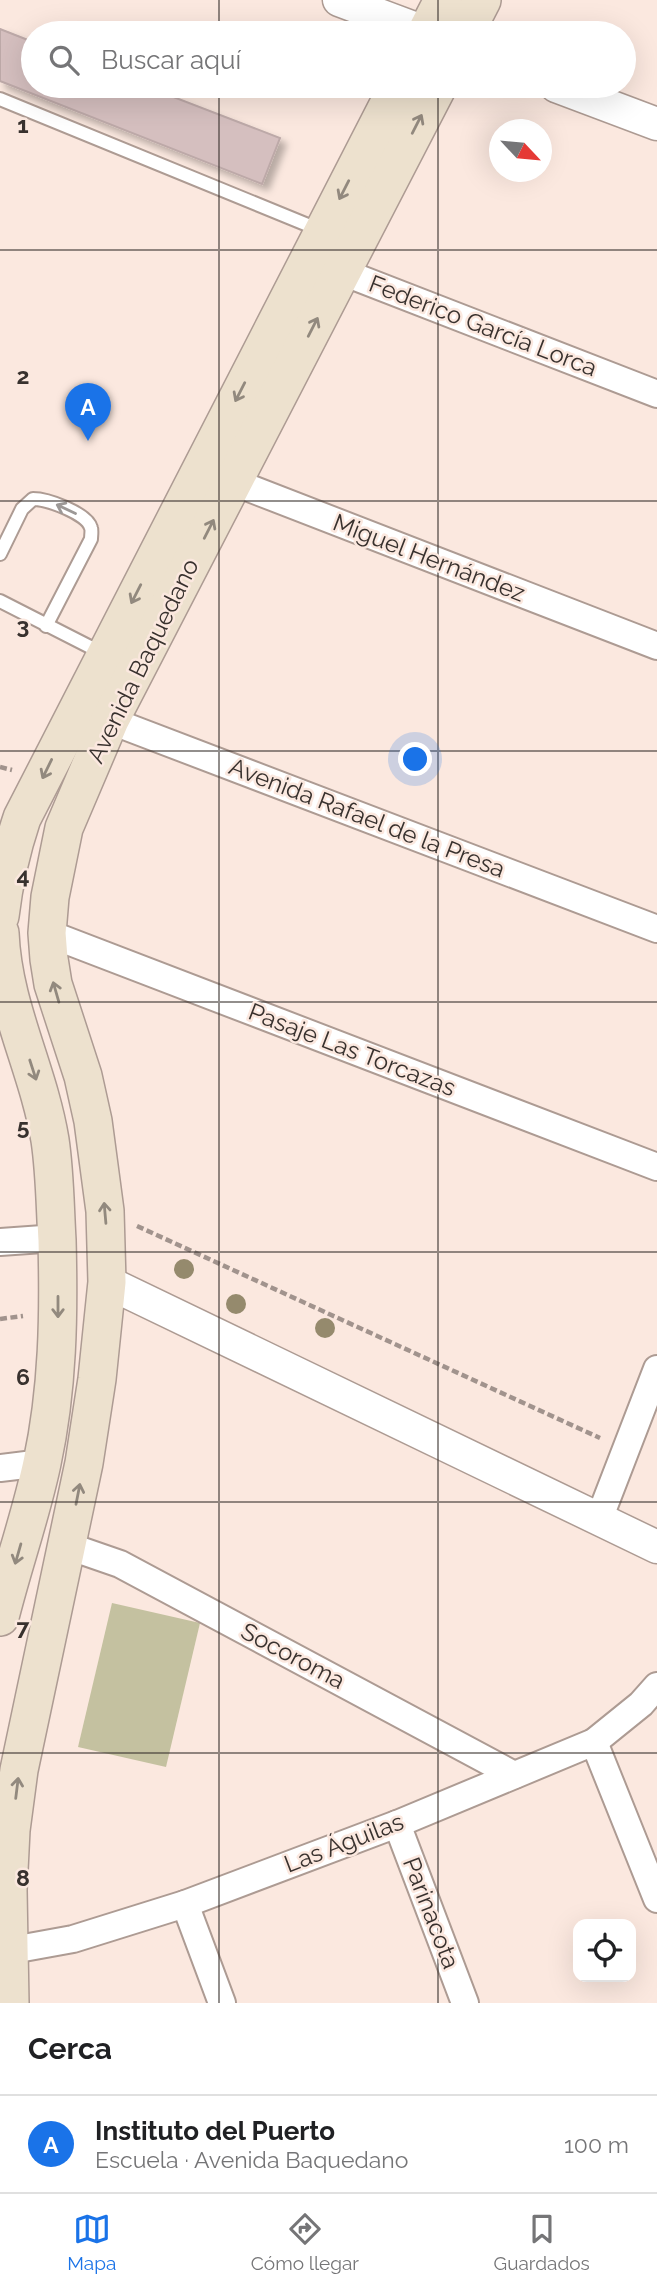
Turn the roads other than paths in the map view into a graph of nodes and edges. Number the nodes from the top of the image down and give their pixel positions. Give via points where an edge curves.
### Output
1 (339, 0) edge
2 (443, 0) edge
3 (482, 0) edge
4 (394, 21) edge
5 (432, 21) edge
6 (471, 21) edge
7 (393, 98) edge
8 (430, 98) edge
9 (588, 98) edge
10 (0, 99) edge
11 (657, 124) edge
12 (324, 254) junction
13 (657, 394) edge
14 (217, 475) junction
15 (0, 554) edge
16 (0, 601) edge
17 (46, 625) junction
18 (657, 646) edge
19 (105, 655) junction
20 (94, 714) junction
21 (0, 916) edge
22 (657, 929) edge
23 (0, 933) edge
24 (47, 933) junction
25 (657, 1167) edge
26 (57, 1238) junction
27 (0, 1242) edge
28 (107, 1282) junction
29 (657, 1369) edge
30 (42, 1463) junction
31 (0, 1468) edge
32 (599, 1519) junction
33 (68, 1546) junction
34 (657, 1547) edge
35 (1, 1614) edge
36 (50, 1622) junction
37 (657, 1686) edge
38 (594, 1742) junction
39 (514, 1775) junction
40 (397, 1824) junction
41 (657, 1899) edge
42 (185, 1904) junction
43 (7, 1951) junction
44 (10, 2003) edge
45 (222, 2003) edge
46 (465, 2003) edge

1 - 4 street
2 - 5 main road
3 - 6 main road
7 -> 12 main road, Avenida Baquedano
12 -> 8 main road, Avenida Baquedano
9 - 11 street
10 - 12 lane
12 - 13 street, Federico García Lorca
12 - 14 main road, Avenida Baquedano
14 - 18 street, Miguel Hernández
14 -> 19 main road, Avenida Baquedano
20 -> 14 main road, Avenida Baquedano
17 -> 15 lane via 91,539 86,519 45,499 33,499 22,509
16 - 17 lane
17 - 19 lane
19 - 20 main road, Avenida Baquedano
20 -> 21 main road, Avenida Baquedano via 22,818 3,885
20 - 22 street, Avenida Rafael de la Presa
20 - 24 main road, Avenida Baquedano via 51,886
23 -> 26 main road via 9,1002 34,1073 50,1141
24 - 25 street, Pasaje Las Torcazas
28 -> 24 main road, Avenida Baquedano via 105,1211 93,1121 54,984
26 - 27 street
26 -> 30 main road via 57,1350
28 - 32 street
33 -> 28 main road, Avenida Baquedano via 97,1379
29 - 32 street
30 - 31 street
30 -> 35 main road
32 - 34 street
33 - 36 main road, Avenida Baquedano
33 - 39 street, Socoroma via 120,1564
35 - 36 main road
43 -> 36 main road, Avenida Baquedano via 16,1794
37 - 38 street, Las Águilas
38 - 39 street, Las Águilas
38 - 41 street
39 - 40 street, Las Águilas
40 - 42 street, Las Águilas
40 - 46 street, Parinacota
42 - 43 street, Las Águilas via 73,1939
42 - 45 street
43 - 44 main road, Avenida Baquedano

